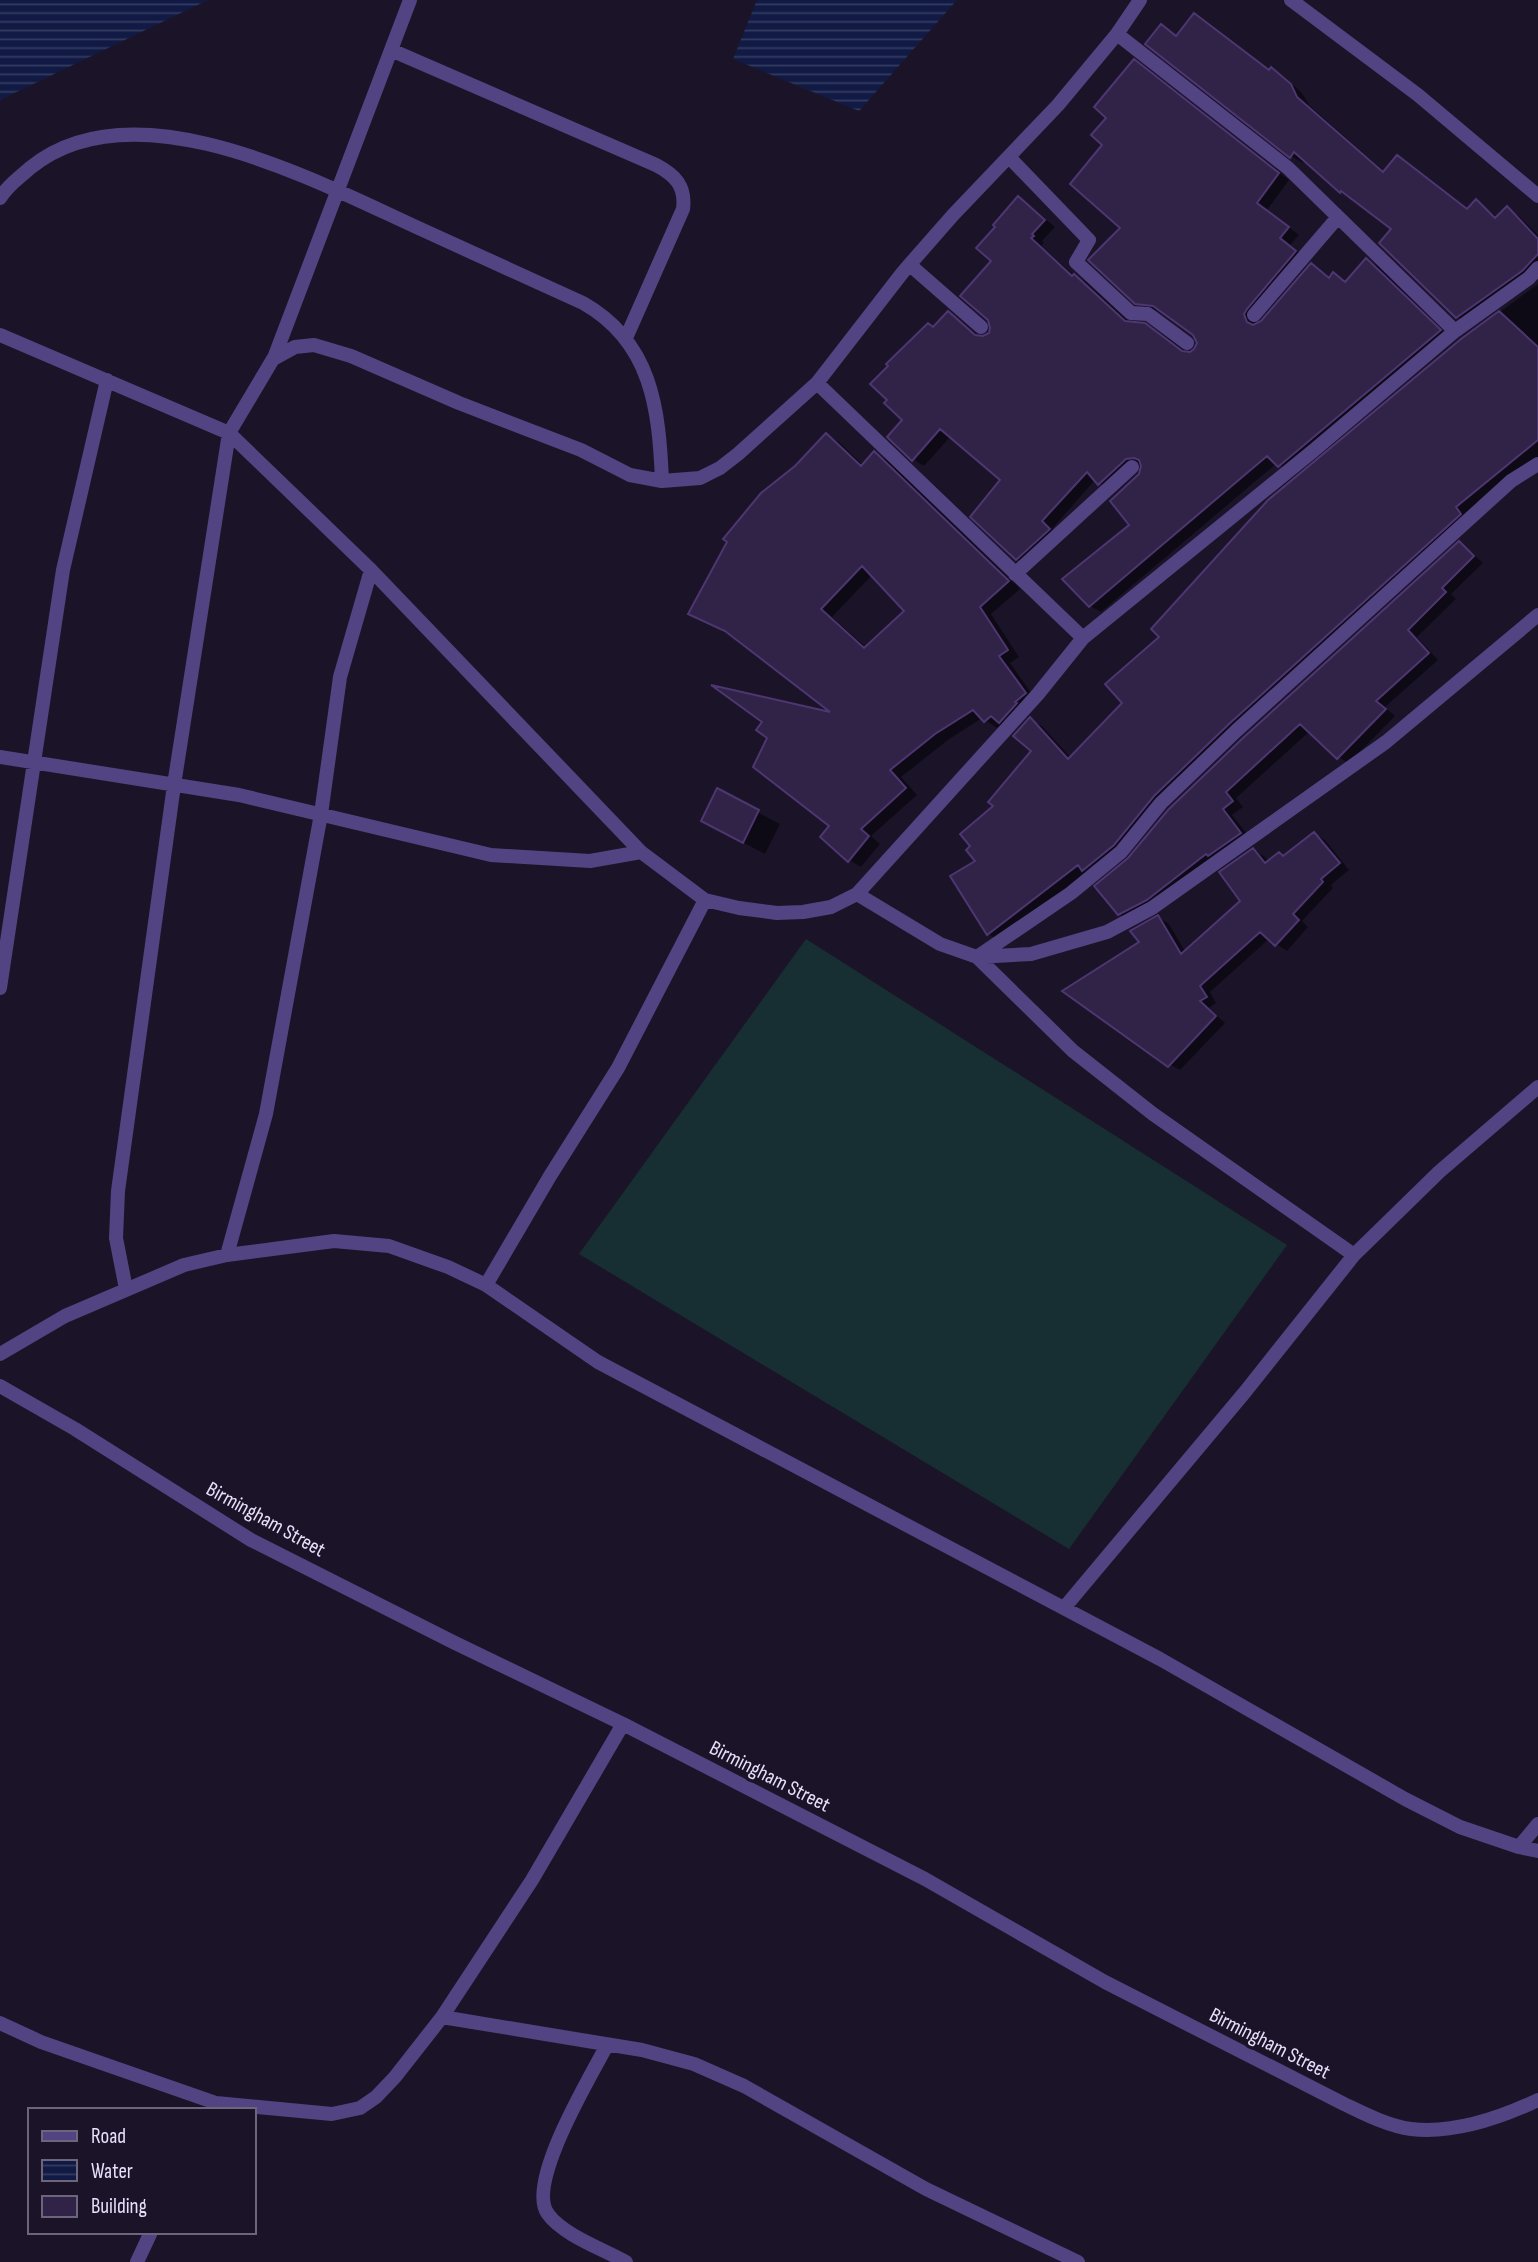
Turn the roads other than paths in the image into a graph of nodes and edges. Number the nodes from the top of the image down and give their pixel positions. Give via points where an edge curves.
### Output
1 (410, 0) edge
2 (1140, 0) edge
3 (1291, 0) edge
4 (1117, 34) junction
5 (391, 50) junction
6 (1009, 156) junction
7 (337, 190) junction
8 (1538, 196) edge
9 (0, 198) edge
10 (1338, 217) junction
11 (910, 265) junction
12 (1538, 268) edge
13 (1254, 315) dead end
14 (981, 327) dead end
15 (1455, 331) junction
16 (0, 335) edge
17 (626, 338) junction
18 (1187, 343) dead end
19 (273, 359) junction
20 (107, 380) junction
21 (817, 383) junction
22 (229, 433) junction
23 (1538, 464) edge
24 (1132, 467) dead end
25 (662, 481) junction
26 (371, 570) junction
27 (1015, 573) junction
28 (1538, 615) edge
29 (1083, 638) junction
30 (0, 757) edge
31 (33, 762) junction
32 (174, 785) junction
33 (321, 814) junction
34 (641, 852) junction
35 (857, 894) junction
36 (705, 900) junction
37 (977, 957) junction
38 (0, 988) edge
39 (1538, 1087) edge
40 (228, 1255) junction
41 (1354, 1255) junction
42 (486, 1285) junction
43 (126, 1289) junction
44 (0, 1354) edge
45 (0, 1386) edge
46 (1064, 1608) junction
47 (623, 1724) junction
48 (1538, 1824) edge
49 (1519, 1847) junction
50 (1538, 1851) edge
51 (442, 2017) junction
52 (0, 2024) edge
53 (607, 2045) junction
54 (1538, 2100) edge
55 (214, 2106) edge
56 (243, 2108) edge
57 (256, 2109) edge
58 (150, 2234) edge
59 (136, 2262) edge
60 (626, 2262) edge
61 (1078, 2262) edge

1 - 5 street
2 - 4 street
3 - 8 street via 1418,95
4 - 6 street
4 - 10 street via 1288,168
5 - 7 street
5 - 17 street via 673,174 683,190 683,209
6 - 11 street
6 - 18 street via 1089,240 1076,262 1131,313 1148,314
7 - 9 street via 271,162 206,144 122,134 60,149 40,160
7 - 17 street via 583,303
7 - 19 street
10 - 13 street
10 - 15 street
11 - 14 street
11 - 21 street
12 - 15 street
15 - 29 street
16 - 20 street
17 - 25 street via 636,352 660,425
19 - 22 street
19 - 25 street via 295,346 314,345 351,356 631,475
20 - 22 street
20 - 31 street via 63,570
21 - 25 street via 720,468 700,478
21 - 27 street
22 - 26 street
22 - 32 street
23 - 37 street via 1501,490 1236,731 1161,803 1121,852 1071,893
24 - 27 street
26 - 33 street via 340,677
26 - 34 street
27 - 29 street
28 - 37 street via 1386,742 1152,908 1107,932 1059,947 1031,954
29 - 35 street via 1038,695
30 - 31 street
31 - 32 street
31 - 38 street
32 - 33 street
32 - 43 street via 118,1191 116,1238
33 - 34 street via 491,855 590,861
33 - 40 street via 266,1114
34 - 36 street
35 - 36 street via 831,907 803,912 752,910
35 - 37 street via 940,944
36 - 42 street via 618,1068
37 - 41 street via 1073,1051 1143,1107
39 - 41 street
40 - 42 street via 334,1241 388,1245
40 - 43 street via 184,1265
41 - 46 street
42 - 46 street via 598,1362
43 - 44 street via 65,1316
45 - 47 street, Birmingham Street via 251,1540
46 - 49 street via 1405,1799 1460,1827
47 - 51 street via 532,1880
47 - 54 street, Birmingham Street via 925,1879 1105,1982 1382,2121 1410,2129 1442,2129 1511,2113
48 - 49 street
49 - 50 street
51 - 53 street
51 - 57 street via 395,2077 360,2108 331,2114
52 - 55 street
53 - 60 street via 548,2166 542,2204 561,2228
53 - 61 street via 694,2064 744,2086 926,2189
55 - 56 street
58 - 59 street

